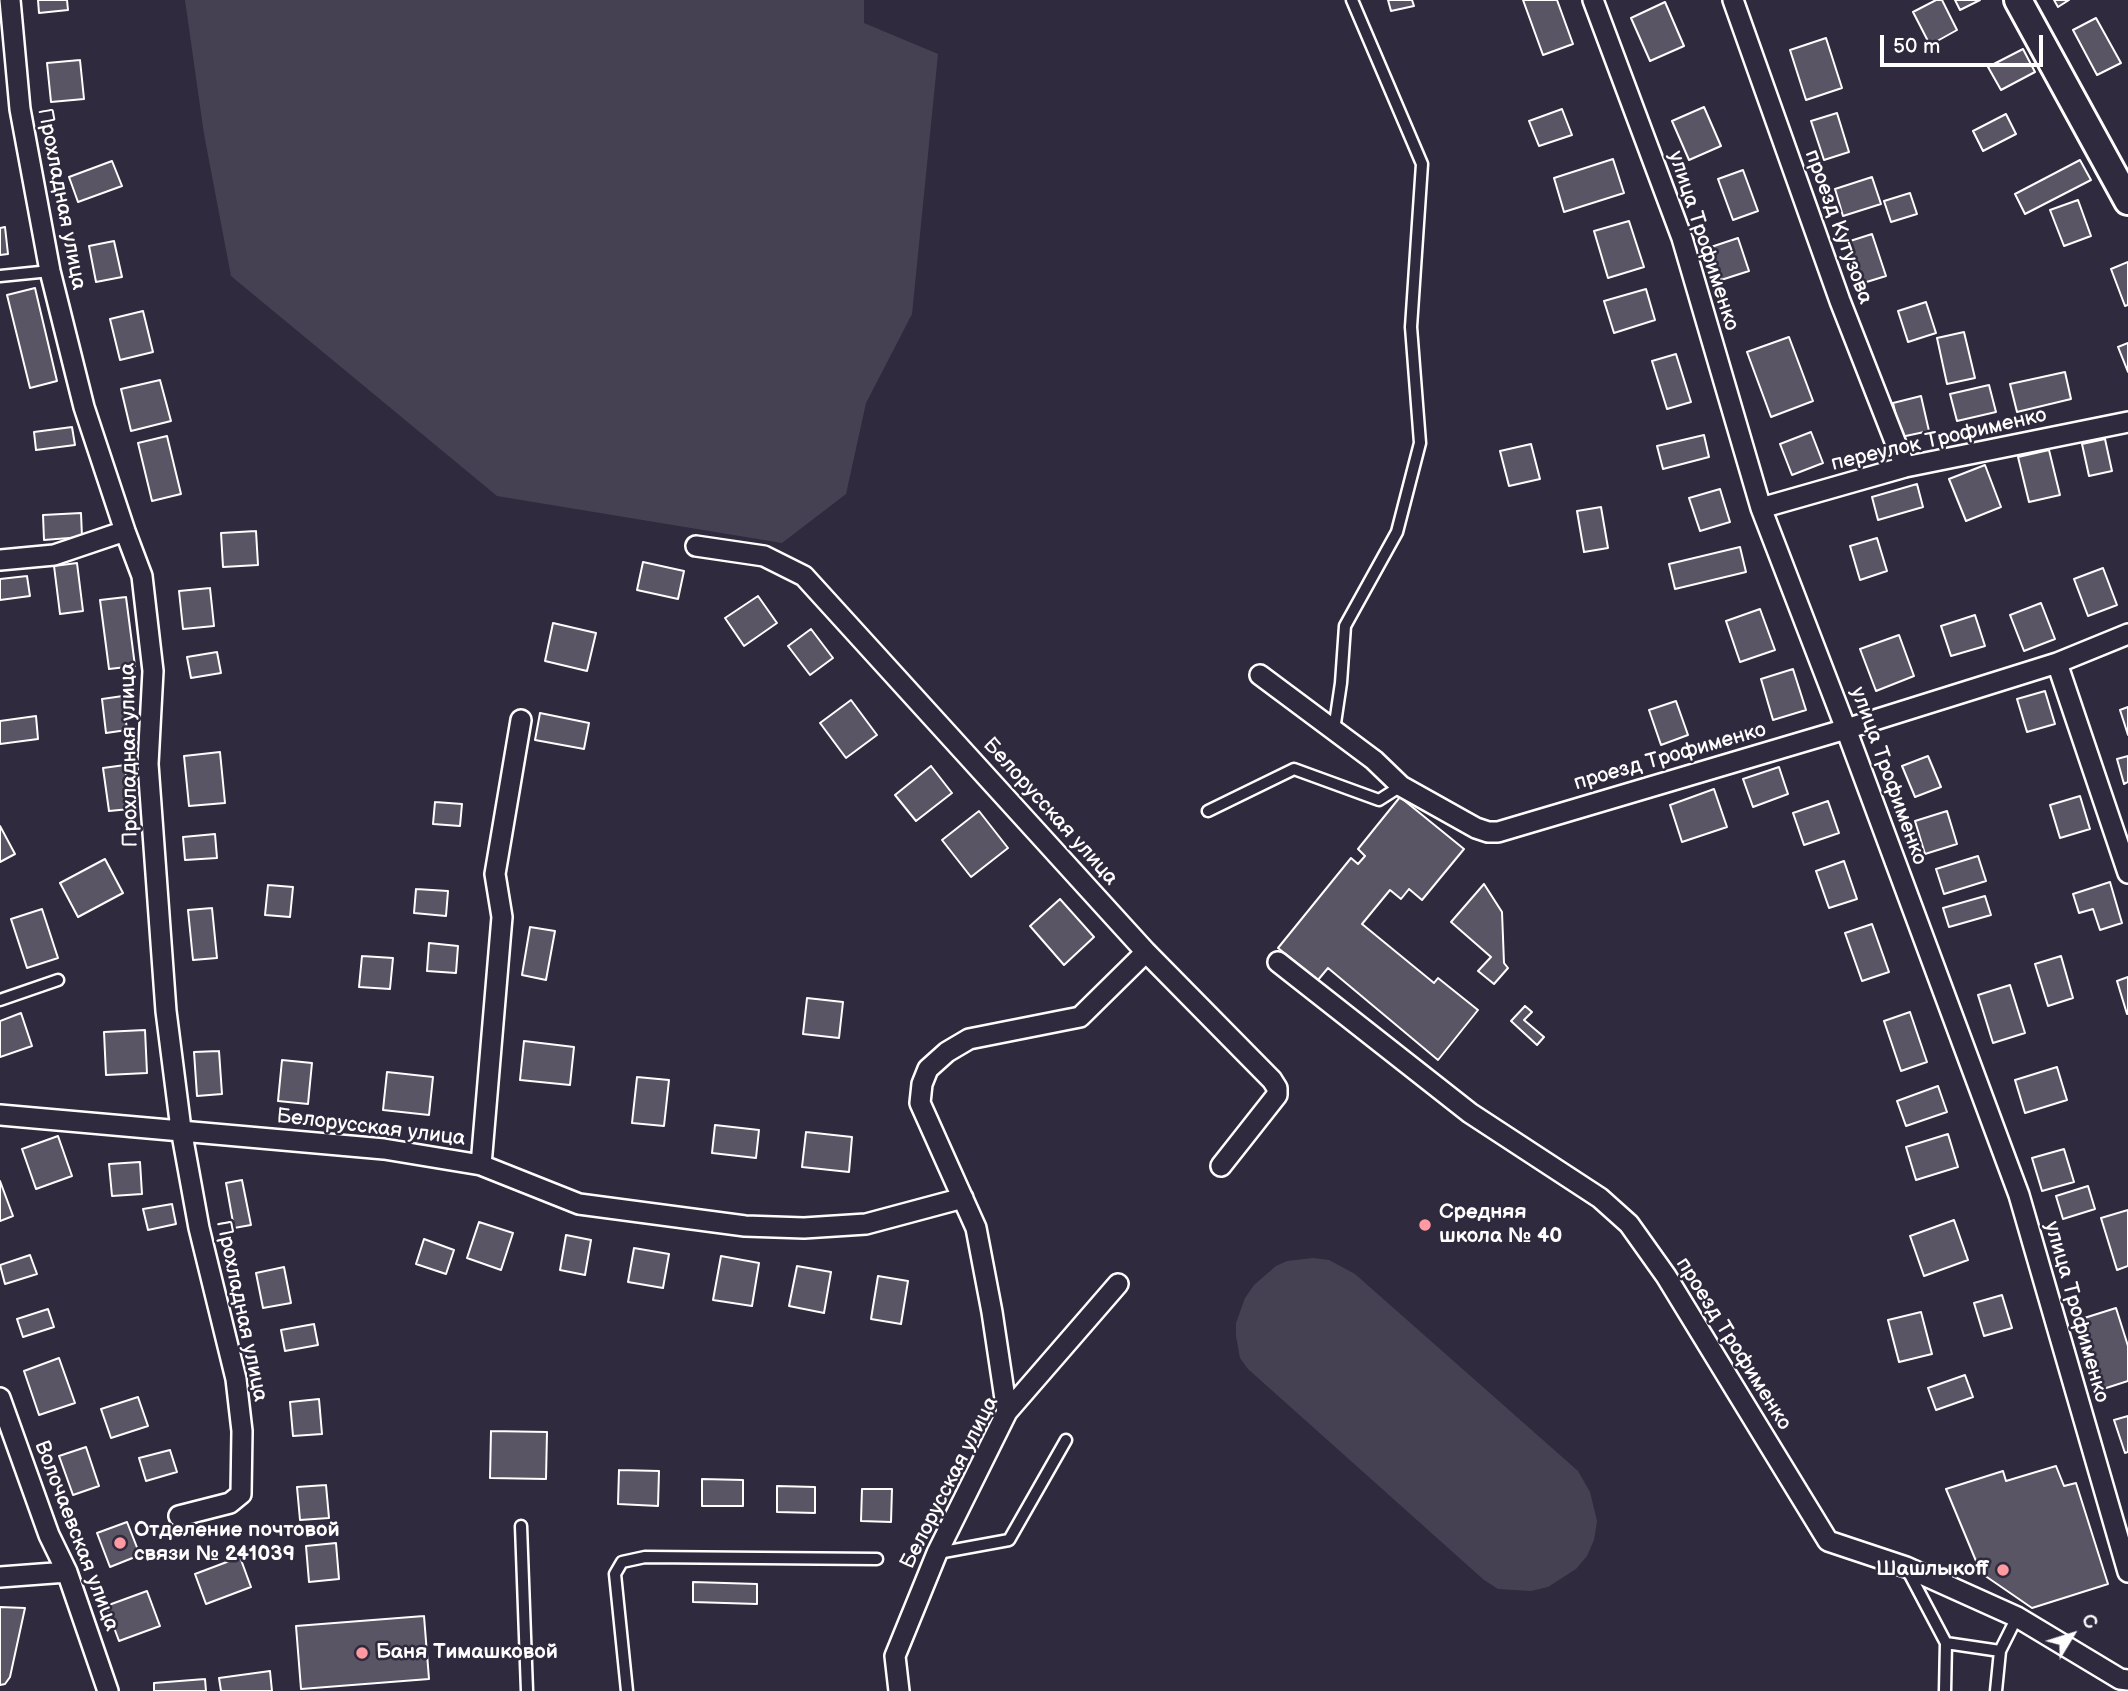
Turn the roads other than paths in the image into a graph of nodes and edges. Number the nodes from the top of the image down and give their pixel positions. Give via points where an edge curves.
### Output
1 (10, 0) edge
2 (1352, 0) edge
3 (1593, 0) edge
4 (1733, 0) edge
5 (2018, 0) edge
6 (2128, 201) edge
7 (50, 271) junction
8 (0, 276) edge
9 (2128, 422) edge
10 (1905, 467) junction
11 (1761, 508) junction
12 (125, 531) junction
13 (696, 545) dead end
14 (0, 560) edge
15 (2128, 634) edge
16 (2057, 663) junction
17 (1260, 675) dead end
18 (522, 720) dead end
19 (1846, 729) junction
20 (1334, 730) junction
21 (1401, 786) junction
22 (1208, 811) dead end
23 (2128, 873) edge
24 (1146, 953) junction
25 (1278, 962) dead end
26 (58, 980) dead end
27 (0, 1000) edge
28 (0, 1115) edge
29 (181, 1129) junction
30 (481, 1165) junction
31 (1221, 1166) dead end
32 (963, 1198) junction
33 (1118, 1284) dead end
34 (0, 1398) edge
35 (1007, 1412) junction
36 (1066, 1440) dead end
37 (179, 1516) dead end
38 (521, 1526) dead end
39 (937, 1553) junction
40 (877, 1559) dead end
41 (1906, 1567) junction
42 (66, 1572) junction
43 (2128, 1572) edge
44 (0, 1577) edge
45 (2017, 1617) junction
46 (1946, 1643) junction
47 (2000, 1651) junction
48 (2128, 1680) edge
49 (108, 1691) edge
50 (527, 1691) edge
51 (627, 1691) edge
52 (899, 1691) edge
53 (1945, 1691) edge
54 (1996, 1691) edge

1 - 7 street, Прохладная улица via 20,109
2 - 20 lane via 1422,164 1411,327 1420,443 1397,532 1345,626
3 - 11 street, улица Трофименко via 1682,238
4 - 10 street, проезд Кутузова via 1840,301
5 - 6 street
7 - 8 lane
7 - 12 street, Прохладная улица via 84,407
9 - 10 street, переулок Трофименко
10 - 11 street, переулок Трофименко
11 - 19 street, улица Трофименко
12 - 14 street via 54,555
12 - 29 street, Прохладная улица via 142,576 153,671 148,764 166,1011
13 - 24 street, Белорусская улица via 764,556 804,576
15 - 16 street, проезд Трофименко
16 - 19 street, проезд Трофименко
16 - 23 street
17 - 20 street, проезд Трофименко
18 - 30 street via 495,874 502,917
19 - 21 street, проезд Трофименко via 1497,832 1476,828
19 - 43 street, улица Трофименко via 2019,1195
20 - 21 street, проезд Трофименко
21 - 22 lane via 1379,800 1294,769
24 - 31 street, Белорусская улица via 1277,1088 1277,1095
24 - 32 street via 1080,1017 969,1039 928,1069 920,1103
25 - 41 street, проезд Трофименко via 1470,1113 1600,1198 1629,1224 1666,1276 1828,1541
26 - 27 lane
28 - 29 street, Белорусская улица
29 - 30 street, Белорусская улица via 384,1149
29 - 37 street, Прохладная улица via 199,1228 236,1379 242,1431 241,1494 230,1503
30 - 32 street, Белорусская улица via 579,1204 745,1226 866,1224
32 - 35 street via 976,1228
33 - 35 street, Белорусская улица
34 - 42 street, Волочаевская улица
35 - 39 street, Белорусская улица
36 - 39 lane via 1009,1539
38 - 50 lane
39 - 52 street, Белорусская улица via 895,1656
40 - 51 lane via 645,1557 622,1562 615,1574
41 - 45 street, проезд Трофименко
41 - 46 lane
42 - 44 street
42 - 49 street, Волочаевская улица
45 - 47 lane
45 - 48 street, проезд Трофименко
46 - 47 lane
46 - 53 lane
47 - 54 lane

